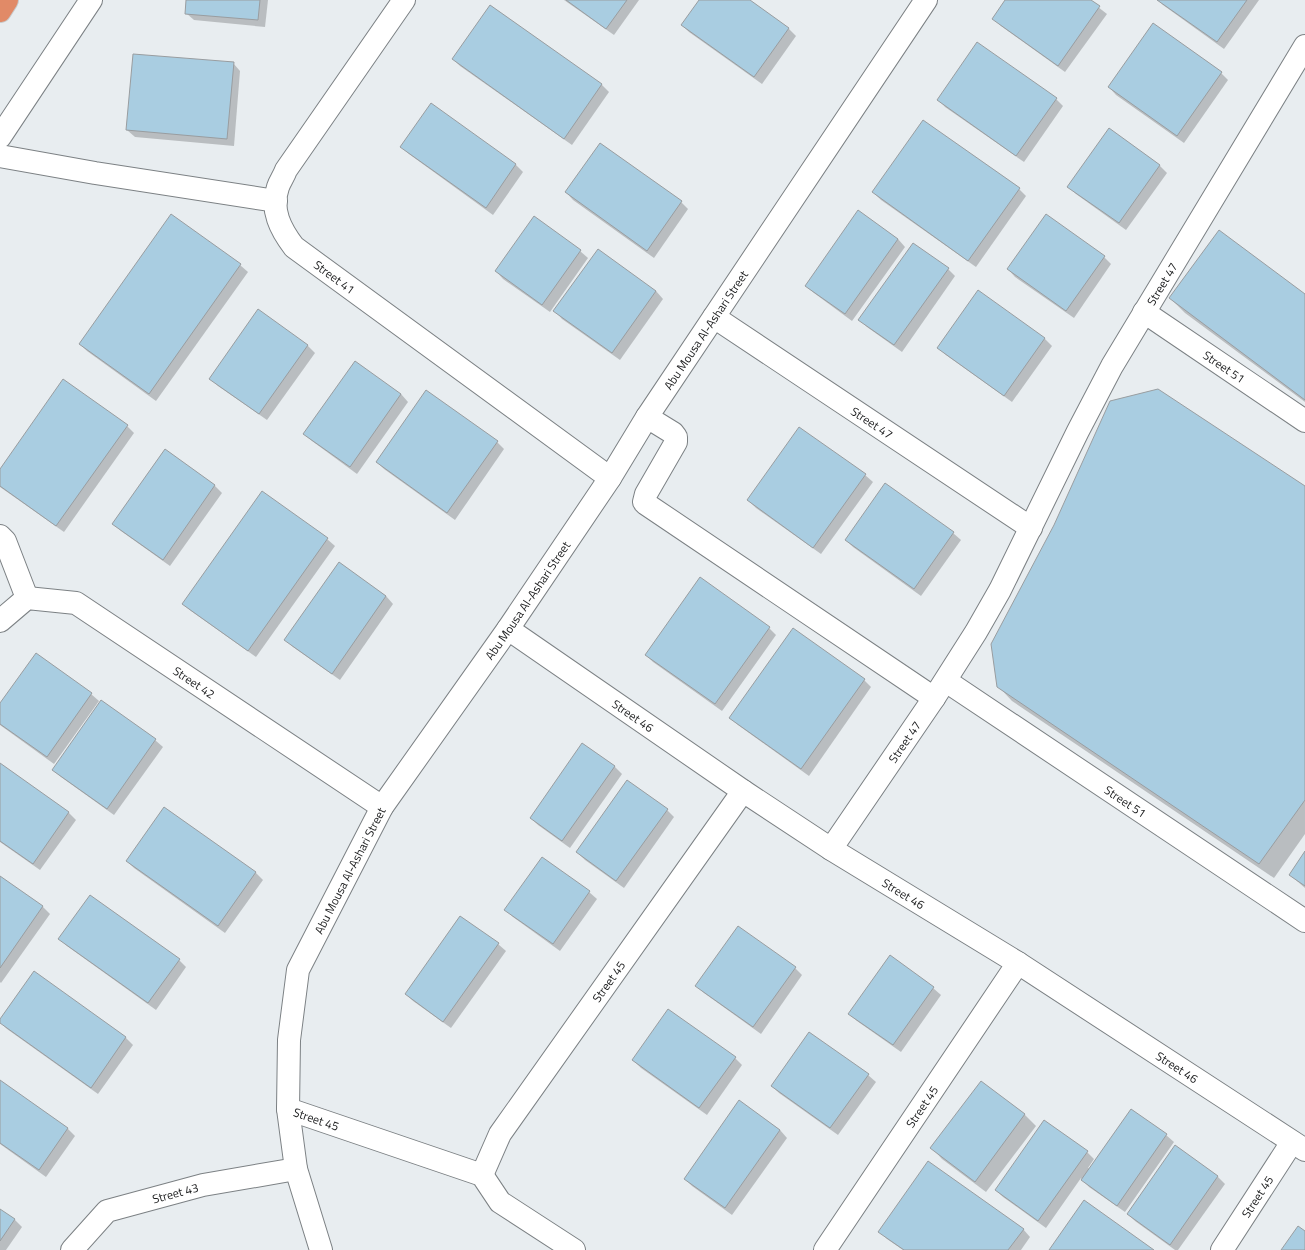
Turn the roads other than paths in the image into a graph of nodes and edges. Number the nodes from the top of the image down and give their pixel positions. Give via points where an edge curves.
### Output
1 (7, 0) edge
2 (90, 0) edge
3 (404, 0) edge
4 (926, 0) edge
5 (0, 11) edge
6 (1305, 46) edge
7 (0, 137) edge
8 (0, 156) edge
9 (276, 201) junction
10 (1144, 312) junction
11 (714, 317) junction
12 (647, 417) junction
13 (1305, 421) edge
14 (610, 478) junction
15 (1031, 528) junction
16 (0, 536) edge
17 (26, 598) junction
18 (0, 621) edge
19 (508, 629) junction
20 (940, 690) junction
21 (743, 791) junction
22 (382, 807) junction
23 (831, 848) junction
24 (1305, 921) edge
25 (1018, 963) junction
26 (288, 1110) junction
27 (1299, 1146) edge
28 (296, 1168) junction
29 (482, 1175) junction
30 (72, 1250) edge
31 (321, 1250) edge
32 (574, 1250) edge
33 (825, 1250) edge
34 (1222, 1250) edge

1 - 5 highway
2 - 7 street
3 - 9 street, Street 41 via 286,170 278,187
4 - 11 street, Abu Mousa Al-Ashari Street
6 - 10 street, Street 47
8 - 9 street
9 - 14 street, Street 41 via 277,216 284,233 294,247
10 - 13 street, Street 51
10 - 15 street, Street 47 via 1078,430
11 - 12 street, Abu Mousa Al-Ashari Street
11 - 15 street, Street 47
12 - 14 street, Abu Mousa Al-Ashari Street
12 - 20 street, Street 51 via 673,433 676,442 646,494 646,504
14 - 19 street, Abu Mousa Al-Ashari Street
15 - 20 street, Street 47 via 1000,590
16 - 17 street via 5,541
17 - 18 street
17 - 22 street, Street 42 via 76,604
19 - 21 street, Street 46
19 - 22 street, Abu Mousa Al-Ashari Street
20 - 23 street, Street 47
20 - 24 street, Street 51
21 - 23 street, Street 46
21 - 29 street, Street 45 via 500,1134
22 - 26 street, Abu Mousa Al-Ashari Street via 298,970 289,1040
23 - 25 street, Street 46
25 - 27 street, Street 46
25 - 33 street, Street 45
26 - 28 street, Abu Mousa Al-Ashari Street
26 - 29 street, Street 45
27 - 34 street, Street 45
28 - 30 street, Street 43 via 203,1185 107,1211
28 - 31 street, Abu Mousa Al-Ashari Street
29 - 32 street via 500,1202

